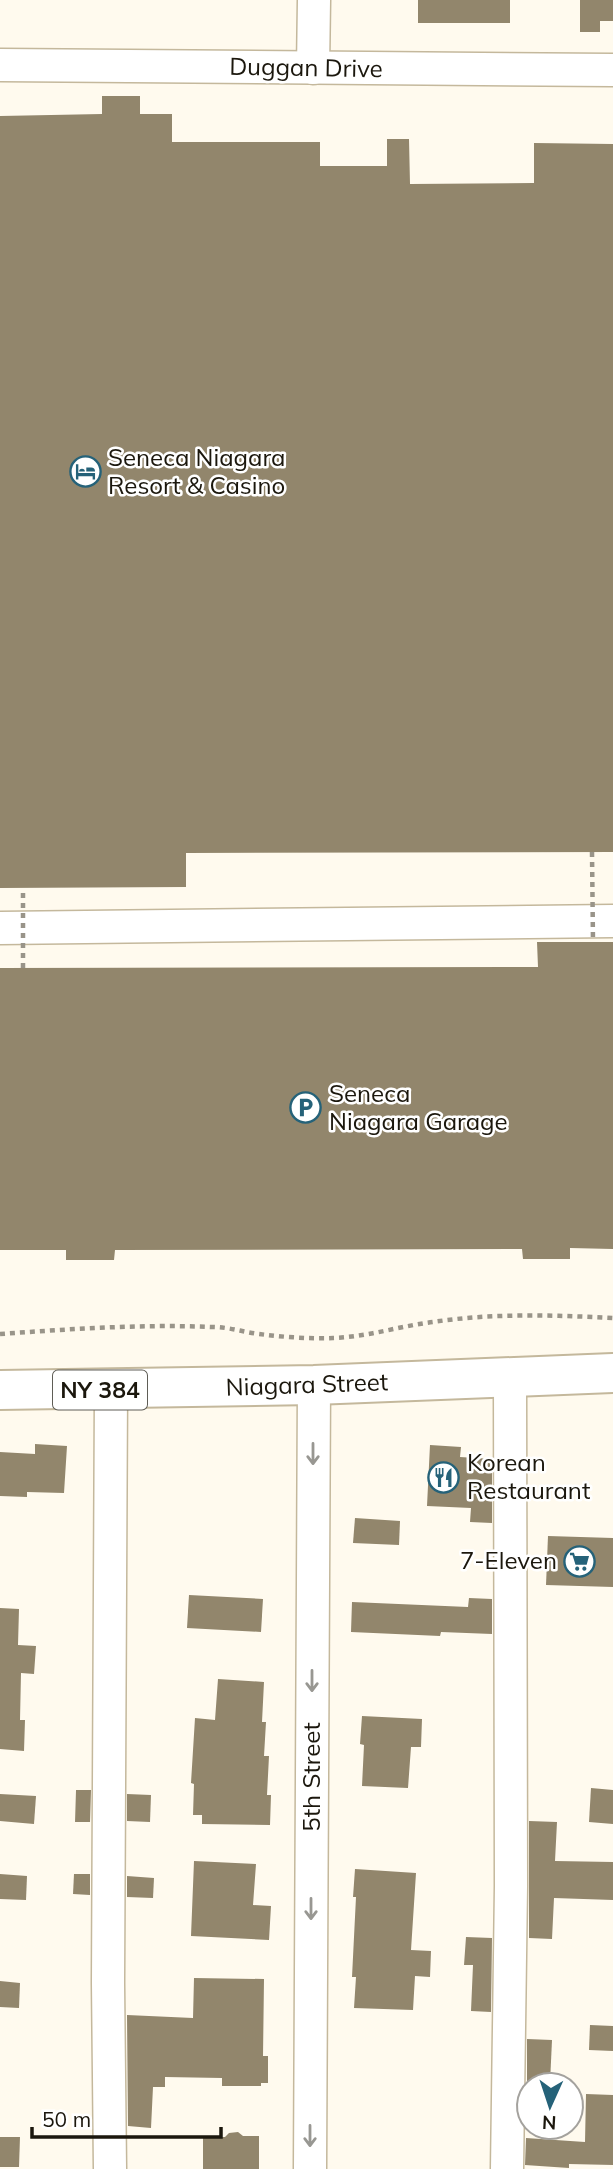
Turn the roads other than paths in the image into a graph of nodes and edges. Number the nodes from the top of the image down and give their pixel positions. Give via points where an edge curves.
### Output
1 (314, 0) edge
2 (0, 65) edge
3 (313, 68) junction
4 (613, 70) edge
5 (0, 928) edge
6 (603, 932) edge
7 (613, 1373) edge
8 (510, 1378) junction
9 (314, 1385) junction
10 (0, 1390) edge
11 (111, 1390) junction
12 (110, 2169) edge
13 (310, 2169) edge
14 (507, 2169) edge

1 - 3 street
2 - 3 street, Duggan Drive
3 - 4 street, Duggan Drive
5 - 6 street
7 - 8 highway, Niagara Street / NY 384
8 - 9 highway, Niagara Street / NY 384
8 - 14 street
9 - 11 highway, Niagara Street / NY 384
9 -> 13 street, 5th Street
10 - 11 highway, Niagara Street / NY 384
11 - 12 street

